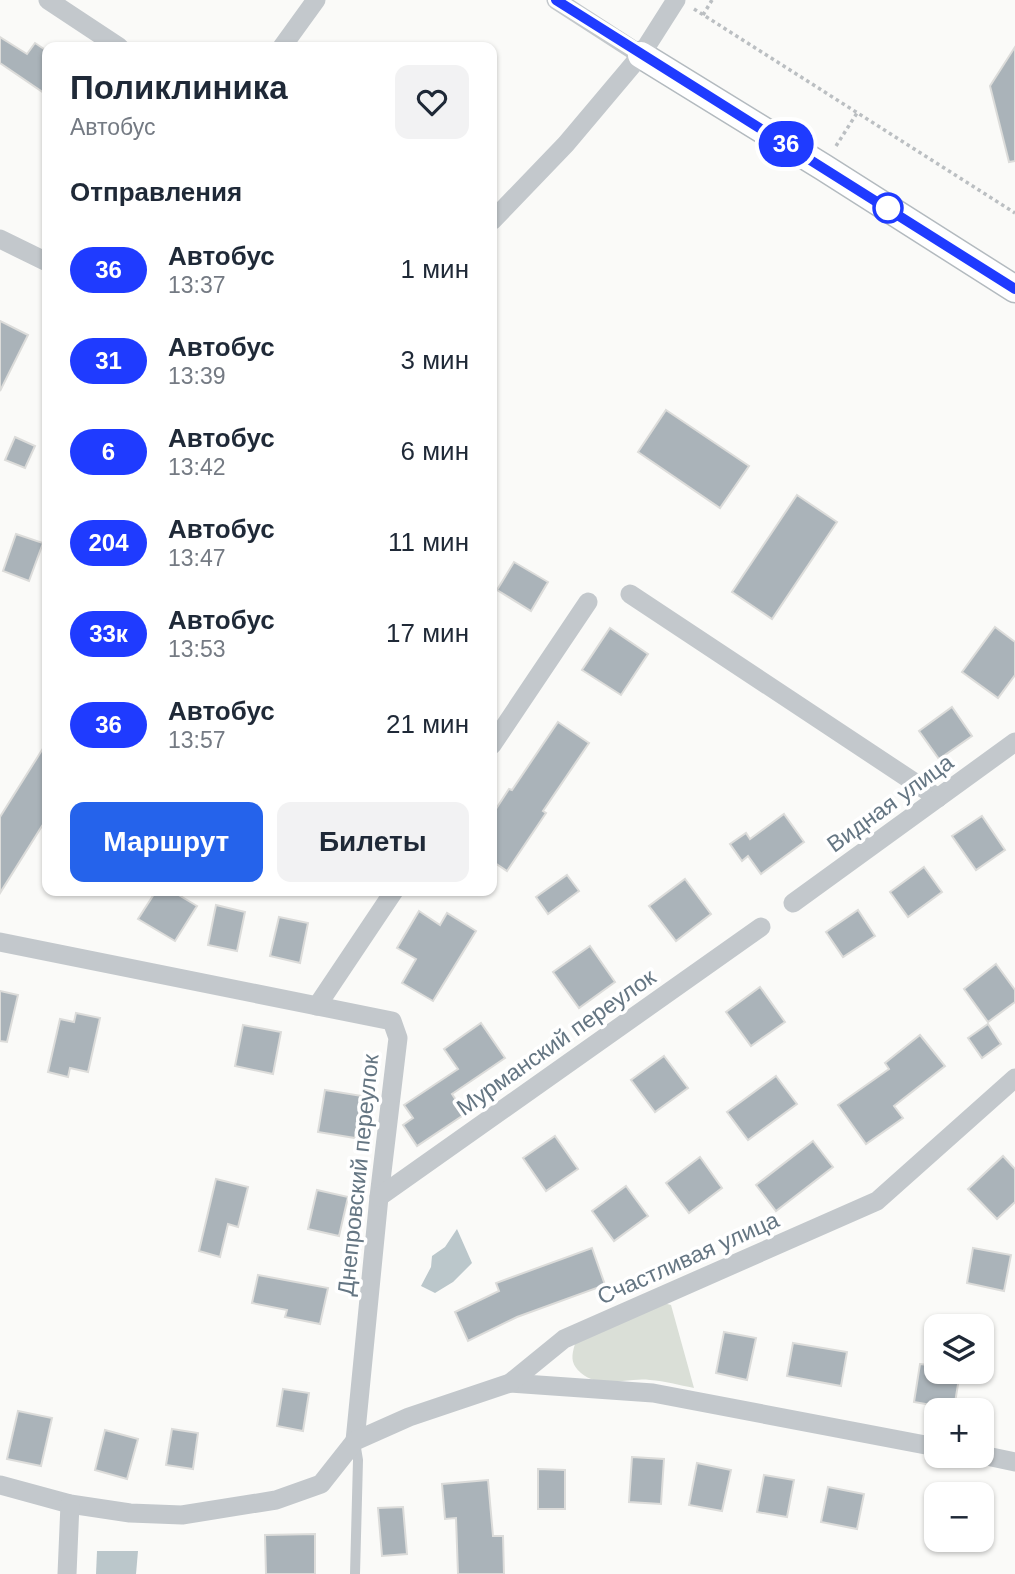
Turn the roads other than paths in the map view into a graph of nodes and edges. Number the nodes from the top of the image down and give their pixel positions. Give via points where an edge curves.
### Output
1 (48, 0) edge
2 (316, 0) edge
3 (556, 0) edge
4 (684, 4) edge
5 (111, 42) edge
6 (286, 42) edge
7 (641, 55) junction
8 (497, 216) edge
9 (0, 239) edge
10 (42, 259) edge
11 (1015, 289) edge
12 (630, 594) dead end
13 (587, 602) dead end
14 (497, 737) edge
15 (1015, 742) edge
16 (938, 798) junction
17 (391, 896) edge
18 (793, 903) dead end
19 (761, 927) dead end
20 (0, 942) edge
21 (317, 1006) junction
22 (1015, 1078) edge
23 (379, 1197) junction
24 (510, 1383) junction
25 (355, 1441) junction
26 (924, 1445) edge
27 (994, 1458) edge
28 (1015, 1462) edge
29 (0, 1485) edge
30 (70, 1504) junction
31 (67, 1574) edge
32 (355, 1574) edge

1 - 5 street
2 - 6 street
3 - 7 street
4 - 7 street
7 - 8 street via 566,144
7 - 11 street
9 - 10 street
12 - 16 street
13 - 14 street
15 - 16 street, Видная улица
16 - 18 street, Видная улица
17 - 21 street
19 - 23 street, Мурманский переулок
20 - 21 street, Днепровский переулок
21 - 23 street, Днепровский переулок via 392,1021 398,1038
22 - 24 street, Счастливая улица via 877,1201 564,1339
23 - 25 street, Днепровский переулок
24 - 25 street, Счастливая улица via 409,1417
24 - 26 street via 653,1393
25 - 30 street via 321,1484 276,1500 182,1515
25 - 32 lane
27 - 28 street
29 - 30 street
30 - 31 street

